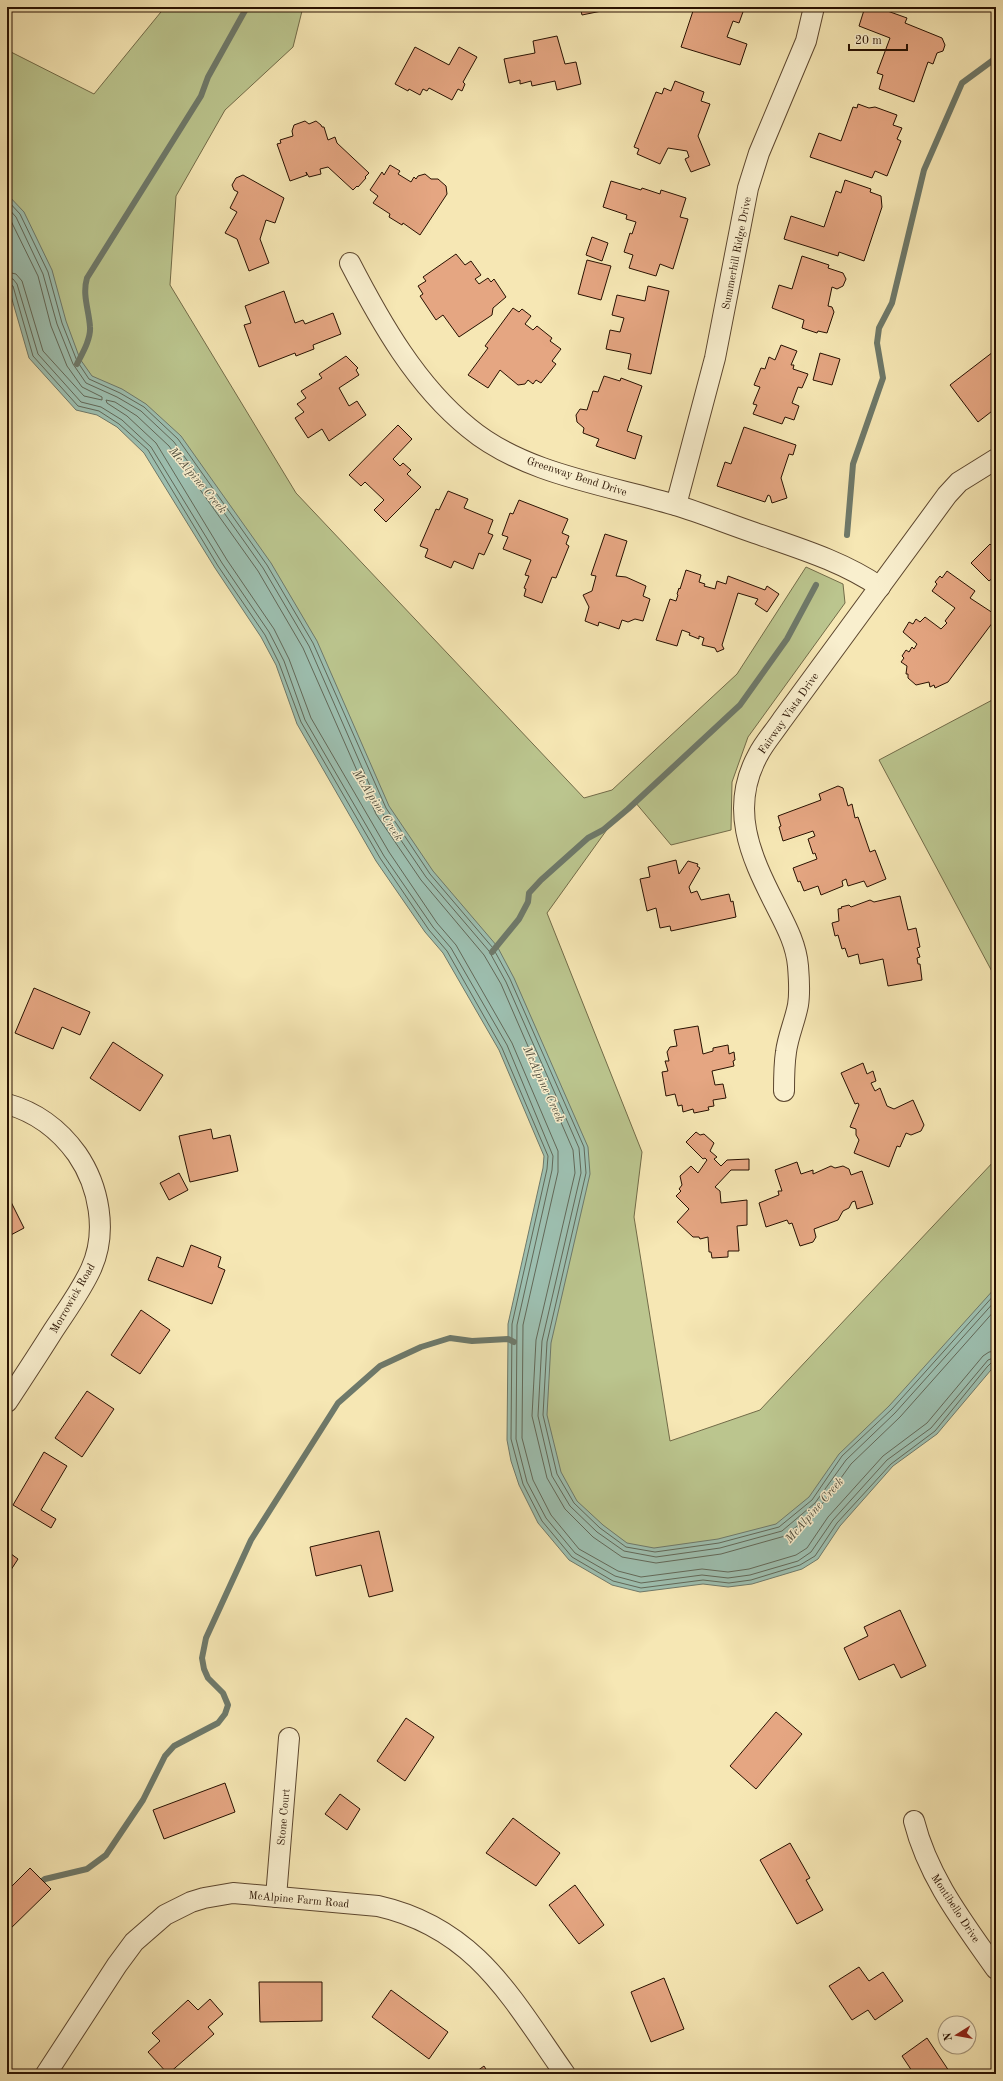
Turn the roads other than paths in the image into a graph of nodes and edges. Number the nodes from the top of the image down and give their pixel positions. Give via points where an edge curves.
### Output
1 (814, 7) edge
2 (350, 263) dead end
3 (996, 459) edge
4 (676, 505) junction
5 (880, 587) junction
6 (784, 1091) dead end
7 (7, 1104) edge
8 (7, 1402) edge
9 (290, 1738) dead end
10 (914, 1821) dead end
11 (276, 1897) junction
12 (996, 1969) edge
13 (46, 2074) edge
14 (565, 2074) edge

1 - 4 street, Summerhill Ridge Drive via 806,40 759,153 748,188 715,358
2 - 4 street, Greenway Bend Drive via 370,301 426,387 470,429 496,447 536,465
3 - 5 street, Fairway Vista Drive via 959,482 947,495
4 - 5 street, Greenway Bend Drive via 834,561
5 - 6 street, Fairway Vista Drive via 758,755 744,798 750,852 796,950 798,1004 786,1051
7 - 8 street, Morrowick Road via 25,1109 49,1124 69,1143 85,1165 92,1182 100,1226 91,1268 70,1306
9 - 11 street, Stone Court
10 - 12 street, Montibello Drive via 920,1846 939,1885
11 - 13 street, McAlpine Farm Road via 233,1893 191,1902 165,1915 134,1942
11 - 14 street, McAlpine Farm Road via 378,1906 406,1914 438,1928 465,1946 491,1971

